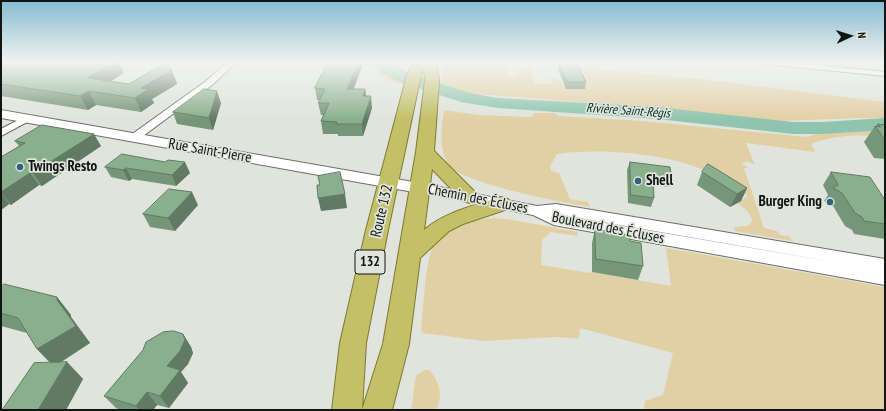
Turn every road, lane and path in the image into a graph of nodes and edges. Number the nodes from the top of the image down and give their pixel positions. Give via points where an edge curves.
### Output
1 (210, 81) edge
2 (413, 81) edge
3 (432, 81) edge
4 (1, 114) edge
5 (26, 119) junction
6 (1, 133) edge
7 (135, 137) junction
8 (424, 152) junction
9 (388, 182) junction
10 (419, 188) junction
11 (470, 197) junction
12 (501, 204) junction
13 (537, 211) junction
14 (410, 254) junction
15 (885, 265) edge
16 (885, 278) edge
17 (347, 410) edge
18 (377, 410) edge

1 - 7 street
2 - 9 highway, Route 132 / 132
3 - 8 highway, Route 132 / 132
4 - 5 main road, Rue Saint-Pierre
5 - 6 street
5 - 7 main road, Rue Saint-Pierre
7 - 9 main road, Rue Saint-Pierre
8 - 10 highway, Route 132 / 132
8 - 11 highway
9 - 10 main road, Rue Saint-Pierre
9 - 17 highway, Route 132 / 132 via 353,343
10 - 11 street, Chemin des Écluses
10 - 14 highway, Route 132 / 132
11 - 12 street, Chemin des Écluses
12 - 13 street, Chemin des Écluses
12 - 14 highway via 446,224
13 - 15 street, Boulevard des Écluses via 556,209
13 - 16 street, Boulevard des Écluses via 554,220
14 - 18 highway, Route 132 / 132 via 396,344

